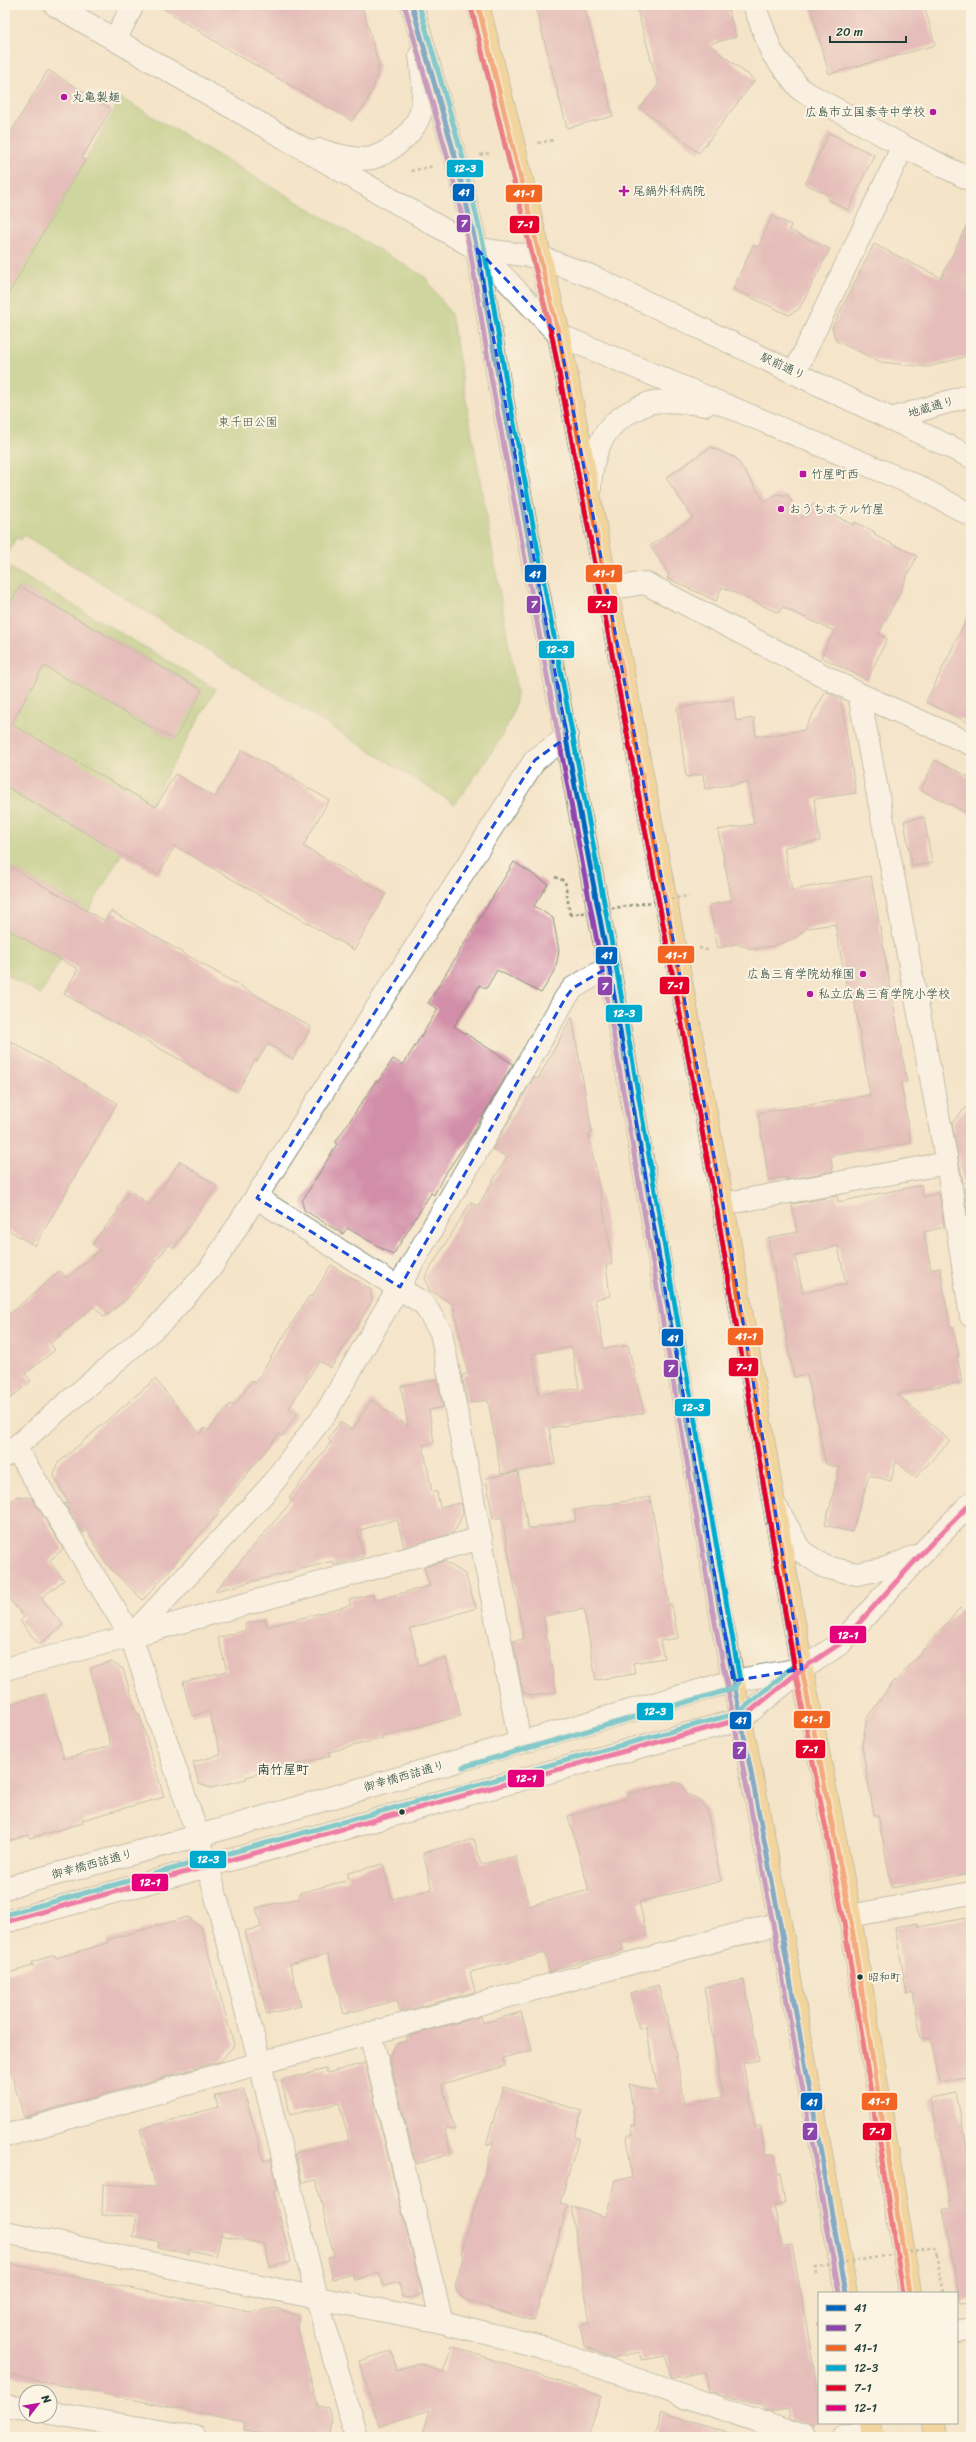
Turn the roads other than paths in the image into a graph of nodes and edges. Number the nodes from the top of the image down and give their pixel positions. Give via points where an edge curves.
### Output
1 (55, 5) edge
2 (133, 5) edge
3 (478, 5) edge
4 (754, 5) edge
5 (414, 12) edge
6 (115, 40) junction
7 (283, 137) junction
8 (903, 146) junction
9 (971, 180) edge
10 (477, 249) junction
11 (540, 257) junction
12 (559, 335) junction
13 (795, 372) junction
14 (971, 395) edge
15 (734, 410) junction
16 (890, 419) junction
17 (971, 458) edge
18 (590, 502) junction
19 (971, 515) edge
20 (607, 589) junction
21 (859, 694) junction
22 (567, 737) junction
23 (971, 744) edge
24 (609, 967) junction
25 (947, 1163) junction
26 (257, 1198) junction
27 (723, 1204) junction
28 (400, 1287) junction
29 (971, 1316) edge
30 (10, 1451) edge
31 (774, 1499) junction
32 (971, 1503) edge
33 (481, 1538) junction
34 (923, 1552) junction
35 (132, 1636) junction
36 (5, 1669) edge
37 (802, 1669) junction
38 (733, 1681) junction
39 (741, 1719) junction
40 (520, 1743) junction
41 (198, 1835) junction
42 (208, 1866) junction
43 (5, 1888) edge
44 (971, 1893) edge
45 (850, 1916) junction
46 (5, 1922) edge
47 (780, 1923) junction
48 (370, 2033) junction
49 (260, 2063) junction
50 (5, 2136) edge
51 (5, 2232) edge
52 (846, 2292) edge
53 (910, 2292) edge
54 (317, 2298) junction
55 (442, 2322) junction
56 (971, 2329) edge
57 (958, 2332) edge
58 (5, 2406) edge
59 (18, 2408) edge
60 (58, 2415) edge
61 (934, 2424) edge
62 (871, 2431) edge
63 (136, 2432) edge
64 (195, 2437) edge
65 (356, 2437) edge
66 (804, 2437) edge
67 (845, 2437) edge
68 (936, 2437) edge

1 - 6 street
2 - 6 street
3 - 11 highway
4 - 8 street via 772,53 801,90
5 - 7 street via 424,90 419,119 399,144 371,158 347,157
5 - 10 highway via 456,160
6 - 7 street
7 - 10 street
8 - 9 street
8 - 13 street
10 - 11 street, 駅前通り
10 - 12 street
10 - 22 highway via 499,382
11 - 12 highway
11 - 13 street, 駅前通り via 593,277
12 - 15 street
12 - 18 highway
13 - 16 street, 駅前通り
14 - 16 street, 地蔵通り
15 - 18 street via 681,401 652,402 623,414 602,437 591,466
15 - 19 street via 914,486
16 - 17 street, 駅前通り
18 - 20 highway
20 - 21 street via 645,583
20 - 27 highway
21 - 23 street
21 - 25 street
22 - 24 highway
22 - 26 street via 535,760
24 - 28 street via 573,988 566,997
24 - 38 highway
25 - 27 street
25 - 29 street
26 - 28 street
26 - 30 street via 210,1269 164,1320
27 - 31 highway
28 - 33 street via 424,1304 441,1332
28 - 35 street via 327,1411 268,1489
30 - 35 street
31 - 34 street via 801,1551 824,1567 857,1574 887,1568
31 - 37 highway
32 - 34 street
33 - 35 street
33 - 40 street
34 - 37 street via 841,1644
35 - 36 street
35 - 41 street
37 - 38 street, 御幸橋西詰通り
37 - 39 street
37 - 45 highway
38 - 39 highway
38 - 40 street, 御幸橋西詰通り
39 - 42 street
39 - 47 highway
40 - 41 street, 御幸橋西詰通り
41 - 42 street
41 - 43 street, 御幸橋西詰通り
42 - 46 street
42 - 49 street
44 - 45 street
45 - 53 highway
47 - 48 street
47 - 52 highway
48 - 49 street
48 - 55 street
49 - 50 street
49 - 54 street
51 - 54 street
54 - 55 street
54 - 65 street
55 - 66 street via 542,2347
56 - 57 street
58 - 59 street
60 - 63 street
61 - 68 highway
62 - 67 street
63 - 64 street

